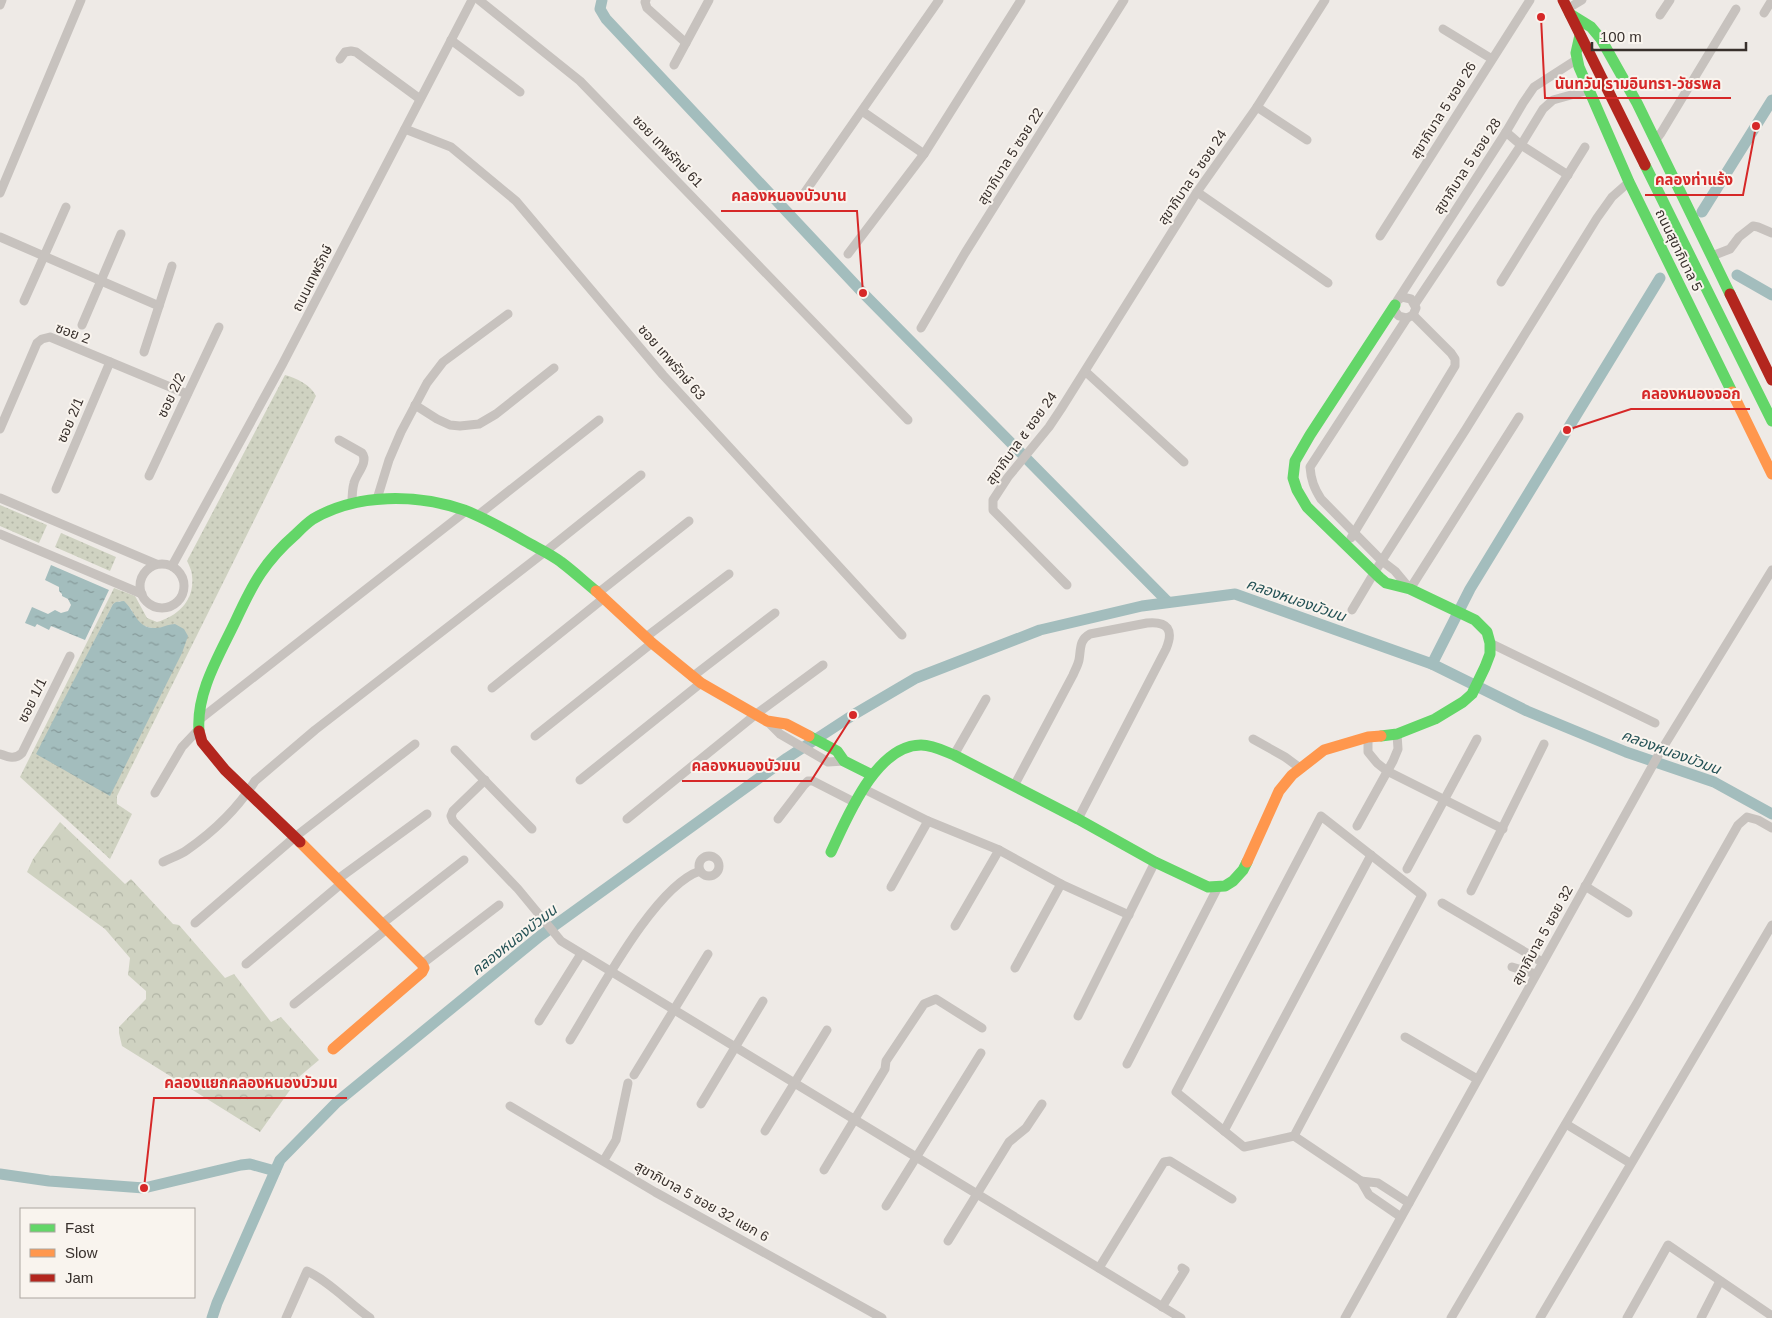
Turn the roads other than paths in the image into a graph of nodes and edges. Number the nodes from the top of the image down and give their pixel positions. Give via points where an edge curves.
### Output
1 (2, 0) edge
2 (81, 0) edge
3 (472, 0) edge
4 (479, 0) edge
5 (646, 0) edge
6 (709, 0) edge
7 (939, 0) edge
8 (1021, 0) edge
9 (1124, 0) edge
10 (1325, 0) edge
11 (1530, 0) edge
12 (1582, 0) edge
13 (1670, 0) edge
14 (1772, 0) edge
15 (0, 6) edge
16 (1567, 8) edge
17 (1736, 9) dead end
18 (1764, 12) dead end
19 (1660, 15) dead end
20 (1443, 29) dead end
21 (1580, 34) junction
22 (451, 40) junction
23 (686, 43) junction
24 (340, 59) dead end
25 (1492, 59) junction
26 (1576, 60) junction
27 (674, 65) dead end
28 (1589, 90) junction
29 (520, 92) dead end
30 (420, 99) junction
31 (1257, 107) junction
32 (862, 111) junction
33 (405, 129) junction
34 (1506, 132) junction
35 (1307, 140) dead end
36 (1655, 140) junction
37 (1521, 145) junction
38 (1585, 147) dead end
39 (924, 154) junction
40 (1568, 175) junction
41 (1629, 182) junction
42 (805, 192) dead end
43 (1197, 192) junction
44 (0, 193) edge
45 (66, 207) dead end
46 (1772, 233) edge
47 (121, 234) dead end
48 (1380, 236) dead end
49 (0, 237) edge
50 (848, 254) dead end
51 (44, 256) junction
52 (1712, 256) junction
53 (172, 266) dead end
54 (101, 281) junction
55 (1501, 282) dead end
56 (1328, 283) dead end
57 (24, 302) dead end
58 (1396, 303) junction
59 (1415, 304) junction
60 (159, 306) junction
61 (508, 314) dead end
62 (1410, 316) junction
63 (82, 325) dead end
64 (219, 327) dead end
65 (921, 328) dead end
66 (144, 352) dead end
67 (110, 362) junction
68 (554, 368) dead end
69 (1086, 372) junction
70 (1772, 380) edge
71 (187, 394) junction
72 (415, 405) junction
73 (1519, 417) dead end
74 (599, 420) dead end
75 (908, 420) dead end
76 (1772, 421) edge
77 (0, 429) edge
78 (1310, 435) junction
79 (339, 440) dead end
80 (1325, 443) junction
81 (1184, 462) dead end
82 (1771, 469) edge
83 (641, 475) dead end
84 (149, 476) dead end
85 (56, 489) dead end
86 (0, 498) edge
87 (377, 499) junction
88 (352, 504) junction
89 (466, 511) junction
90 (477, 516) junction
91 (689, 521) dead end
92 (0, 534) edge
93 (1354, 534) junction
94 (1345, 545) junction
95 (546, 552) junction
96 (1382, 561) junction
97 (156, 564) junction
98 (172, 566) junction
99 (1772, 570) edge
100 (1395, 571) junction
101 (1374, 573) junction
102 (729, 574) dead end
103 (1386, 583) junction
104 (1067, 585) dead end
105 (1410, 589) junction
106 (142, 594) junction
107 (601, 595) junction
108 (1352, 610) dead end
109 (775, 614) dead end
110 (902, 635) dead end
111 (649, 640) junction
112 (1490, 643) junction
113 (70, 656) dead end
114 (822, 665) dead end
115 (696, 680) junction
116 (492, 688) dead end
117 (986, 699) dead end
118 (755, 715) junction
119 (767, 721) junction
120 (1655, 723) dead end
121 (199, 725) junction
122 (1397, 734) junction
123 (535, 736) dead end
124 (1368, 737) junction
125 (1253, 738) dead end
126 (1477, 739) dead end
127 (415, 744) dead end
128 (1544, 744) dead end
129 (455, 750) dead end
130 (0, 754) edge
131 (954, 755) junction
132 (844, 761) junction
133 (1300, 768) junction
134 (1387, 771) junction
135 (872, 775) junction
136 (485, 780) junction
137 (580, 780) dead end
138 (1014, 786) junction
139 (864, 789) junction
140 (248, 791) junction
141 (155, 793) dead end
142 (1445, 800) junction
143 (856, 803) junction
144 (427, 814) dead end
145 (627, 819) dead end
146 (778, 819) dead end
147 (1078, 819) junction
148 (928, 821) junction
149 (1357, 826) dead end
150 (1772, 828) edge
151 (532, 829) dead end
152 (1503, 829) junction
153 (295, 837) junction
154 (999, 850) junction
155 (830, 852) dead end
156 (1371, 855) junction
157 (464, 860) dead end
158 (163, 862) dead end
159 (1155, 862) junction
160 (1408, 869) dead end
161 (700, 870) dead end
162 (340, 881) junction
163 (1060, 884) junction
164 (1585, 886) junction
165 (891, 887) dead end
166 (1218, 887) junction
167 (1471, 891) dead end
168 (1442, 902) dead end
169 (499, 905) dead end
170 (1628, 913) dead end
171 (1128, 915) junction
172 (195, 923) dead end
173 (1772, 925) edge
174 (385, 926) junction
175 (955, 926) dead end
176 (581, 954) junction
177 (708, 954) dead end
178 (1542, 962) junction
179 (246, 964) dead end
180 (422, 964) junction
181 (1512, 967) dead end
182 (1016, 968) dead end
183 (612, 973) junction
184 (1536, 974) junction
185 (763, 1001) dead end
186 (294, 1004) dead end
187 (674, 1009) junction
188 (1078, 1016) dead end
189 (539, 1021) dead end
190 (982, 1028) dead end
191 (827, 1030) dead end
192 (1405, 1037) dead end
193 (570, 1040) dead end
194 (736, 1047) junction
195 (332, 1049) dead end
196 (981, 1053) dead end
197 (1128, 1064) dead end
198 (634, 1075) dead end
199 (1477, 1079) junction
200 (795, 1082) junction
201 (628, 1083) dead end
202 (701, 1104) dead end
203 (1042, 1104) dead end
204 (510, 1106) dead end
205 (855, 1120) junction
206 (1566, 1124) junction
207 (765, 1131) dead end
208 (1224, 1131) junction
209 (1294, 1136) junction
210 (916, 1156) junction
211 (604, 1160) junction
212 (1630, 1163) junction
213 (824, 1170) dead end
214 (1361, 1181) junction
215 (977, 1194) junction
216 (1232, 1199) dead end
217 (1409, 1203) junction
218 (886, 1206) dead end
219 (1401, 1217) junction
220 (948, 1241) dead end
221 (1099, 1268) junction
222 (1182, 1268) dead end
223 (1720, 1281) junction
224 (1162, 1307) junction
225 (1772, 1316) edge
226 (286, 1318) edge
227 (370, 1318) edge
228 (882, 1318) edge
229 (1181, 1318) edge
230 (1345, 1318) edge
231 (1451, 1318) edge
232 (1540, 1318) edge
233 (1627, 1318) edge
234 (1701, 1318) edge

1 - 15 street
2 - 44 street
3 - 22 street, ถนนเทพรักษ์
4 - 75 street, ซอย เทพรักษ์ 61 via 580,81
5 - 23 street via 647,8
6 - 23 street
7 - 32 street
8 - 39 street
9 - 65 street, สุขาภิบาล 5 ซอย 22
10 - 31 street, สุขาภิบาล 5 ซอย 24
11 - 25 street, สุขาภิบาล 5 ซอย 26
12 - 16 street
13 - 19 street
14 - 18 street
16 - 21 street, ถนนสุขาภิบาล 5
16 - 36 street, ถนนสุขาภิบาล 5 via 1601,39
17 - 36 street
20 - 25 street
21 - 26 street
21 - 76 street, ถนนสุขาภิบาล 5
22 - 29 street
22 - 30 street, ถนนเทพรักษ์
23 - 27 street
24 - 30 street via 345,52 356,52
25 - 48 street, สุขาภิบาล 5 ซอย 26
26 - 28 street, ถนนสุขาภิบาล 5
26 - 34 street, สุขาภิบาล 5 ซอย 28 via 1534,88
28 - 37 street via 1553,100 1542,109
28 - 41 street, ถนนสุขาภิบาล 5
30 - 33 street, ถนนเทพรักษ์
31 - 35 street
31 - 43 street, สุขาภิบาล 5 ซอย 24
32 - 39 street
32 - 42 street
33 - 98 street, ถนนเทพรักษ์
33 - 110 street, ซอย เทพรักษ์ 63 via 451,147 516,201 664,375
34 - 37 street
34 - 58 street, สุขาภิบาล 5 ซอย 28
36 - 52 street, ถนนสุขาภิบาล 5
37 - 40 street
37 - 59 street
38 - 40 street
39 - 50 street
40 - 55 street
41 - 82 street, ถนนสุขาภิบาล 5
41 - 96 street via 1612,197 1597,218
43 - 56 street
43 - 69 street, สุขาภิบาล 5 ซอย 24
45 - 51 street
46 - 52 street via 1753,226 1730,249
47 - 54 street
49 - 51 street
51 - 54 street
51 - 57 street
52 - 70 street, ถนนสุขาภิบาล 5
53 - 60 street
54 - 60 street
54 - 63 street
58 - 59 street via 1402,297 1408,297
58 - 62 street via 1395,310 1401,318
58 - 78 street
59 - 62 street
60 - 66 street
61 - 72 street via 443,362
62 - 80 street
62 - 93 street via 1451,353 1455,359 1454,366
64 - 71 street, ซอย 2/2
67 - 71 street, ซอย 2
67 - 77 street, ซอย 2 via 50,336 42,339
67 - 85 street, ซอย 2/1
68 - 72 street via 479,424 450,425
69 - 81 street
69 - 104 street, สุขาภิบาล ๕ ซอย 24 via 993,500 993,510
71 - 84 street, ซอย 2/2
72 - 87 street via 389,460
73 - 105 street
74 - 90 street
78 - 80 street
78 - 94 street via 1295,461 1293,478 1308,507
79 - 88 street via 364,456 354,480
80 - 93 street via 1310,467 1312,483 1321,499
83 - 95 street
86 - 97 street
87 - 88 street
87 - 89 street via 439,503
88 - 121 street via 312,520 278,550 261,571 228,633 207,684
89 - 90 street
89 - 121 street
90 - 95 street
91 - 107 street
92 - 106 street
93 - 94 street
93 - 96 street
94 - 101 street
95 - 107 street
95 - 140 street via 315,730 255,781
96 - 100 street
96 - 101 street
97 - 98 street
97 - 106 street via 141,580
98 - 106 street via 182,575 184,582 178,602 157,608
99 - 164 street, สุขาภิบาล 5 ซอย 32 via 1659,754
100 - 103 street
100 - 105 street
101 - 103 street
101 - 108 street
102 - 111 street
103 - 105 street
105 - 112 street via 1475,620 1482,626
107 - 111 street
107 - 116 street
109 - 115 street
111 - 115 street
111 - 123 street
112 - 120 street
112 - 122 street via 1490,654 1472,694 1435,719
113 - 130 street, ซอย 1/1 via 19,756 12,758
114 - 118 street
115 - 118 street
115 - 137 street
117 - 131 street
118 - 119 street
118 - 145 street
119 - 132 street via 786,724 837,750
119 - 132 street via 780,734 828,762
121 - 140 street via 202,742 224,770
121 - 141 street
122 - 124 street
122 - 134 street via 1398,749
124 - 133 street via 1324,750
124 - 134 street via 1368,752
125 - 133 street
126 - 142 street
127 - 153 street
128 - 152 street
129 - 136 street
131 - 135 street via 935,746 915,745 890,757
131 - 138 street
132 - 135 street
133 - 166 street via 1278,790 1243,870 1233,881
134 - 142 street
134 - 149 street
135 - 139 street
136 - 151 street
136 - 176 street via 451,816 557,937
138 - 147 street
138 - 147 street via 1073,675 1084,637 1147,623 1163,624 1170,633 1166,649
139 - 143 street
139 - 148 street
140 - 153 street
140 - 158 street via 225,818 186,851
142 - 152 street
142 - 160 street
143 - 146 street via 808,781
143 - 155 street
144 - 162 street
147 - 159 street
148 - 154 street
148 - 165 street
150 - 206 street via 1746,817 1738,825
152 - 167 street
153 - 162 street
153 - 172 street
154 - 163 street
154 - 175 street
156 - 208 street
156 - 208 street via 1321,816 1176,1092
156 - 209 street via 1422,894
157 - 174 street
159 - 166 street via 1208,887
159 - 171 street
161 - 183 street via 690,874 646,917
162 - 174 street
162 - 179 street
163 - 171 street
163 - 182 street
164 - 170 street
164 - 178 street, สุขาภิบาล 5 ซอย 32
166 - 197 street
168 - 178 street
169 - 180 street
171 - 188 street
173 - 212 street
174 - 180 street
174 - 186 street
176 - 183 street
176 - 189 street
177 - 187 street
178 - 184 street, สุขาภิบาล 5 ซอย 32
180 - 195 street via 422,972
181 - 184 street
183 - 187 street
183 - 193 street
184 - 199 street, สุขาภิบาล 5 ซอย 32
185 - 194 street
187 - 194 street
187 - 198 street
190 - 205 street via 936,999 924,1004 886,1061 885,1069
191 - 200 street
192 - 199 street
194 - 200 street
194 - 202 street
196 - 210 street
199 - 217 street, สุขาภิบาล 5 ซอย 32
200 - 205 street
200 - 207 street
201 - 211 street via 616,1140
203 - 215 street via 1026,1128 1009,1142
204 - 211 street, สุขาภิบาล 5 ซอย 32 แยก 6
205 - 210 street
205 - 213 street
206 - 212 street
206 - 231 street
208 - 209 street via 1244,1147
209 - 214 street
210 - 215 street
210 - 218 street
211 - 228 street, สุขาภิบาล 5 ซอย 32 แยก 6 via 655,1192
212 - 232 street
214 - 217 street via 1378,1184
214 - 219 street via 1369,1196
215 - 220 street
215 - 221 street
216 - 221 street via 1170,1161 1164,1162
217 - 219 street, สุขาภิบาล 5 ซอย 32
219 - 230 street, สุขาภิบาล 5 ซอย 32
221 - 224 street
222 - 224 street via 1185,1270
223 - 225 street
223 - 233 street via 1668,1245
223 - 234 street
224 - 229 street
226 - 227 street via 307,1271 320,1277

